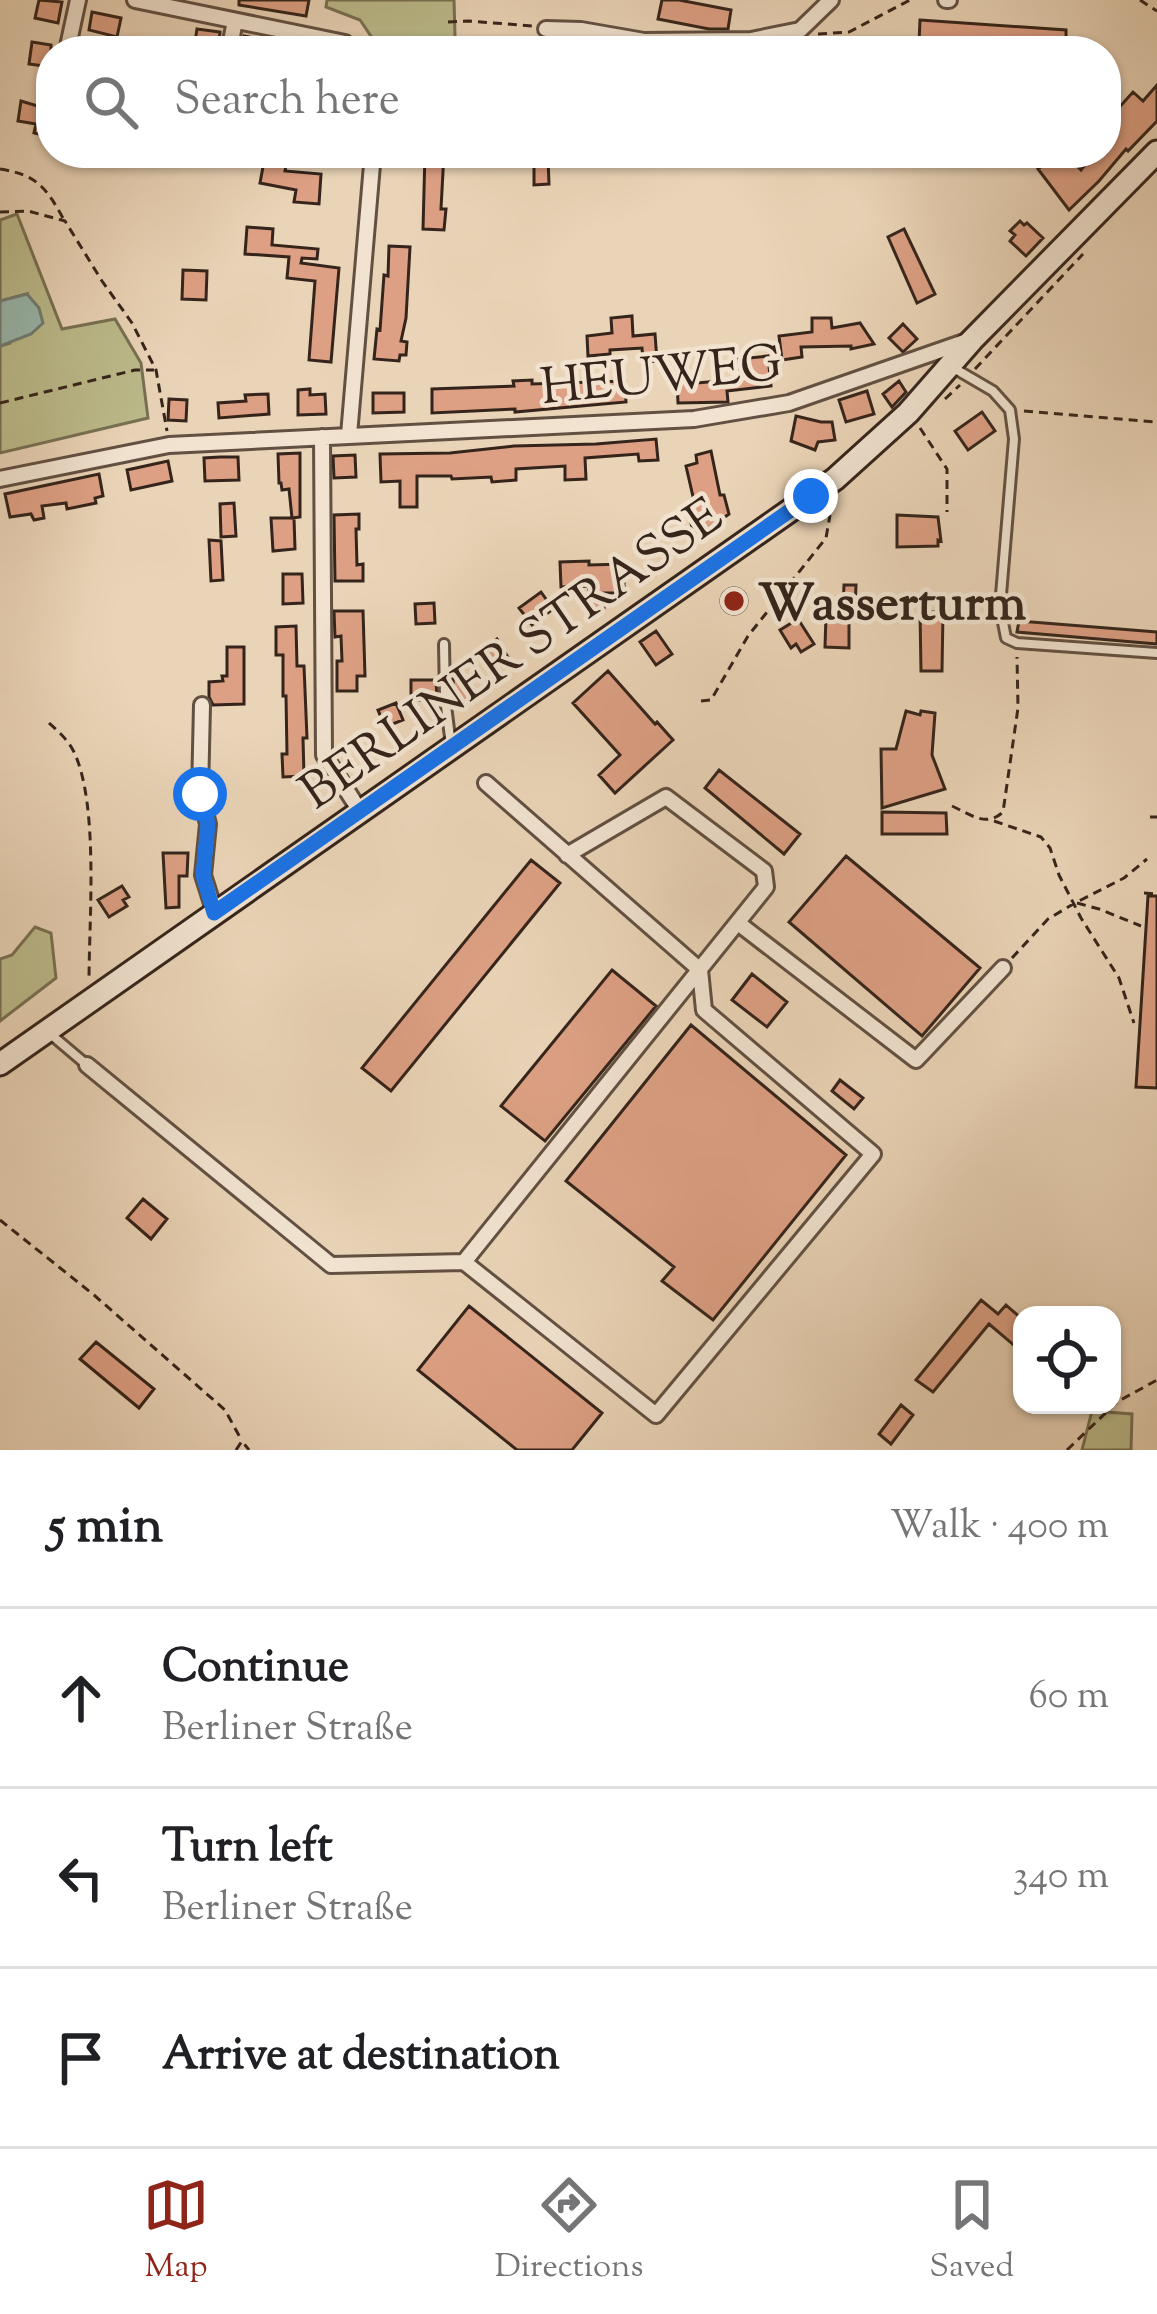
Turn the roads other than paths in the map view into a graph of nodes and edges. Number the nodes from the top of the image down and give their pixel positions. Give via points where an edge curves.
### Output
1 (78, 0) edge
2 (135, 0) edge
3 (831, 0) edge
4 (235, 21) junction
5 (546, 29) road end
6 (70, 36) edge
7 (232, 36) edge
8 (309, 36) edge
9 (615, 36) edge
10 (771, 36) edge
11 (1157, 152) edge
12 (372, 168) edge
13 (972, 340) junction
14 (949, 366) junction
15 (350, 436) junction
16 (322, 437) junction
17 (0, 478) edge
18 (444, 644) dead end
19 (1157, 652) edge
20 (202, 705) dead end
21 (451, 747) junction
22 (486, 783) dead end
23 (360, 811) junction
24 (567, 855) junction
25 (214, 913) junction
26 (738, 922) junction
27 (1003, 968) road end
28 (700, 970) junction
29 (46, 1031) junction
30 (0, 1064) edge
31 (87, 1065) joint
32 (464, 1262) junction

1 - 6 street
2 - 4 street
3 - 10 street via 800,30
4 - 7 street
4 - 8 street
5 - 9 street
11 - 13 main road, BERLINER STRASSE
12 - 15 street
13 - 14 main road, BERLINER STRASSE
13 - 15 street, HEUWEG via 789,403 694,419
14 - 19 lane via 1010,410 1000,607 1006,638
14 - 21 main road, BERLINER STRASSE via 835,479
15 - 16 street, HEUWEG
16 - 17 street, HEUWEG via 170,445
16 - 23 street via 324,754
18 - 21 lane
20 - 25 street via 203,875
21 - 23 main road, BERLINER STRASSE
22 - 24 street
23 - 25 main road, BERLINER STRASSE
24 - 26 street via 666,796 764,871 766,887
24 - 28 street
25 - 29 main road, BERLINER STRASSE
26 - 27 street via 916,1060
26 - 28 street
28 - 32 street
28 - 32 street via 704,1010 873,1154 656,1415
29 - 30 main road, BERLINER STRASSE
29 - 31 lane
31 - 32 street via 331,1265

